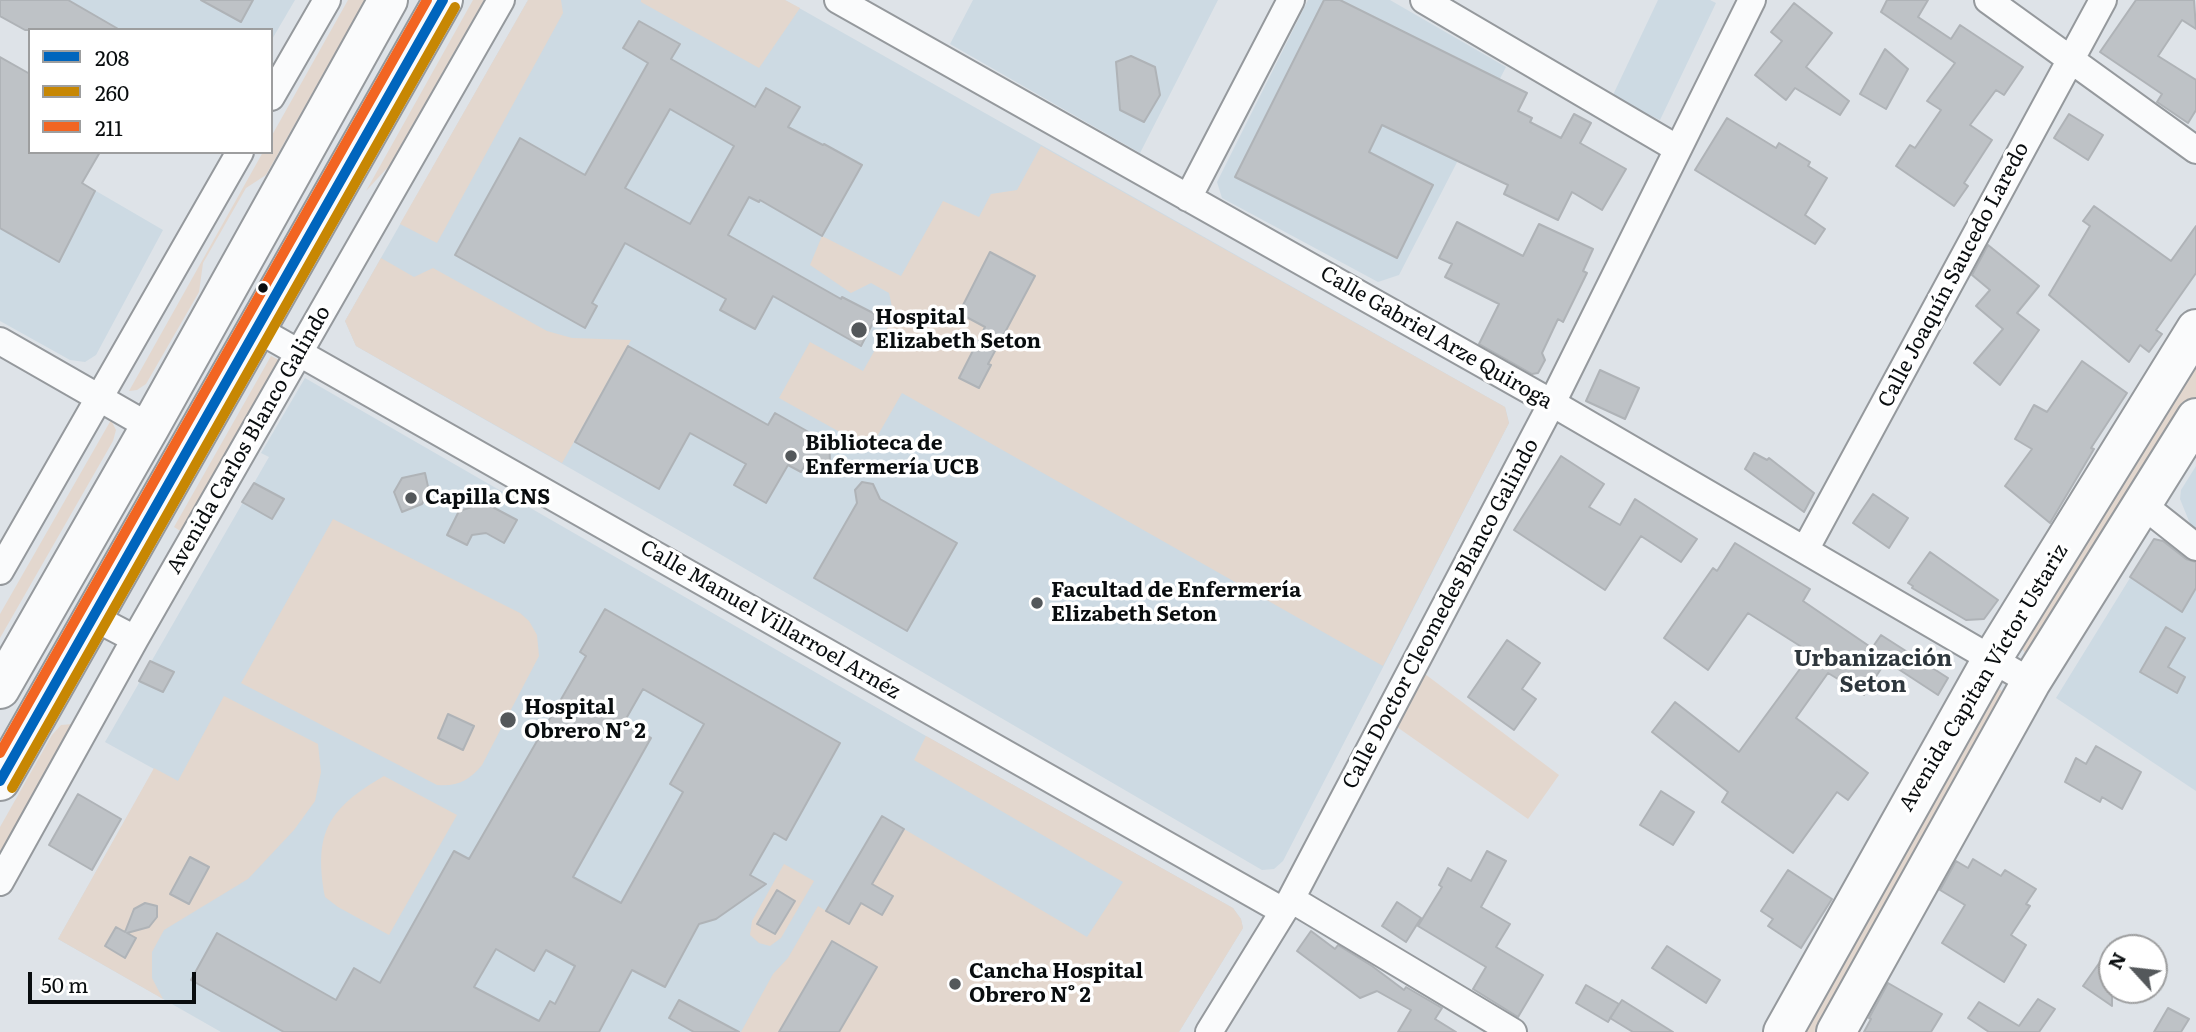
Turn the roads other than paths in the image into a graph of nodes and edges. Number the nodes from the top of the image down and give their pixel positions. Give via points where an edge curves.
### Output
1 (327, 0) edge
2 (388, 0) edge
3 (443, 0) edge
4 (501, 0) edge
5 (838, 0) edge
6 (1291, 0) edge
7 (1424, 0) edge
8 (1752, 0) edge
9 (1988, 0) edge
10 (2103, 0) edge
11 (2071, 60) junction
12 (273, 94) edge
13 (1678, 149) junction
14 (2196, 150) edge
15 (239, 154) edge
16 (1188, 198) junction
17 (257, 329) junction
18 (2196, 329) edge
19 (0, 341) edge
20 (299, 353) junction
21 (99, 398) junction
22 (1552, 403) junction
23 (2196, 418) edge
24 (150, 428) junction
25 (2143, 505) junction
26 (2196, 547) edge
27 (1805, 551) junction
28 (0, 571) edge
29 (93, 617) junction
30 (135, 639) junction
31 (1992, 659) junction
32 (2031, 682) junction
33 (0, 689) edge
34 (0, 781) edge
35 (0, 882) edge
36 (1287, 905) junction
37 (1209, 1032) edge
38 (1513, 1032) edge
39 (1783, 1032) edge
40 (1836, 1032) edge

1 - 12 street
2 - 24 main road
3 - 17 main road
4 - 20 street, Avenida Carlos Blanco Galindo
5 - 16 street, Calle Gabriel Arze Quiroga
6 - 16 street
7 - 13 street
8 - 13 street, Calle Doctor Cleomedes Blanco Galindo
9 - 11 street
10 - 11 street, Calle Joaquín Saucedo Laredo
11 - 14 street
11 - 27 street, Calle Joaquín Saucedo Laredo
13 - 22 street, Calle Doctor Cleomedes Blanco Galindo
15 - 21 street
16 - 22 street, Calle Gabriel Arze Quiroga
17 - 20 street, Calle Manuel Villarroel Arnéz
17 - 29 main road
18 - 31 main road, Avenida Capitan Víctor Ustariz
19 - 21 street
20 - 30 street, Avenida Carlos Blanco Galindo
20 - 36 street, Calle Manuel Villarroel Arnéz
21 - 24 street
21 - 28 street
22 - 27 street, Calle Gabriel Arze Quiroga
22 - 36 street, Calle Doctor Cleomedes Blanco Galindo
23 - 25 main road, Avenida Capitan Víctor Ustariz
24 - 33 main road
25 - 26 street
25 - 32 main road, Avenida Capitan Víctor Ustariz
27 - 31 street, Calle Gabriel Arze Quiroga
29 - 30 street
29 - 34 main road
30 - 35 street, Avenida Carlos Blanco Galindo
31 - 32 street, Calle Gabriel Arze Quiroga
31 - 39 main road, Avenida Capitan Víctor Ustariz
32 - 40 main road, Avenida Capitan Víctor Ustariz
36 - 37 street, Calle Doctor Cleomedes Blanco Galindo
36 - 38 street, Calle Manuel Villarroel Arnéz

